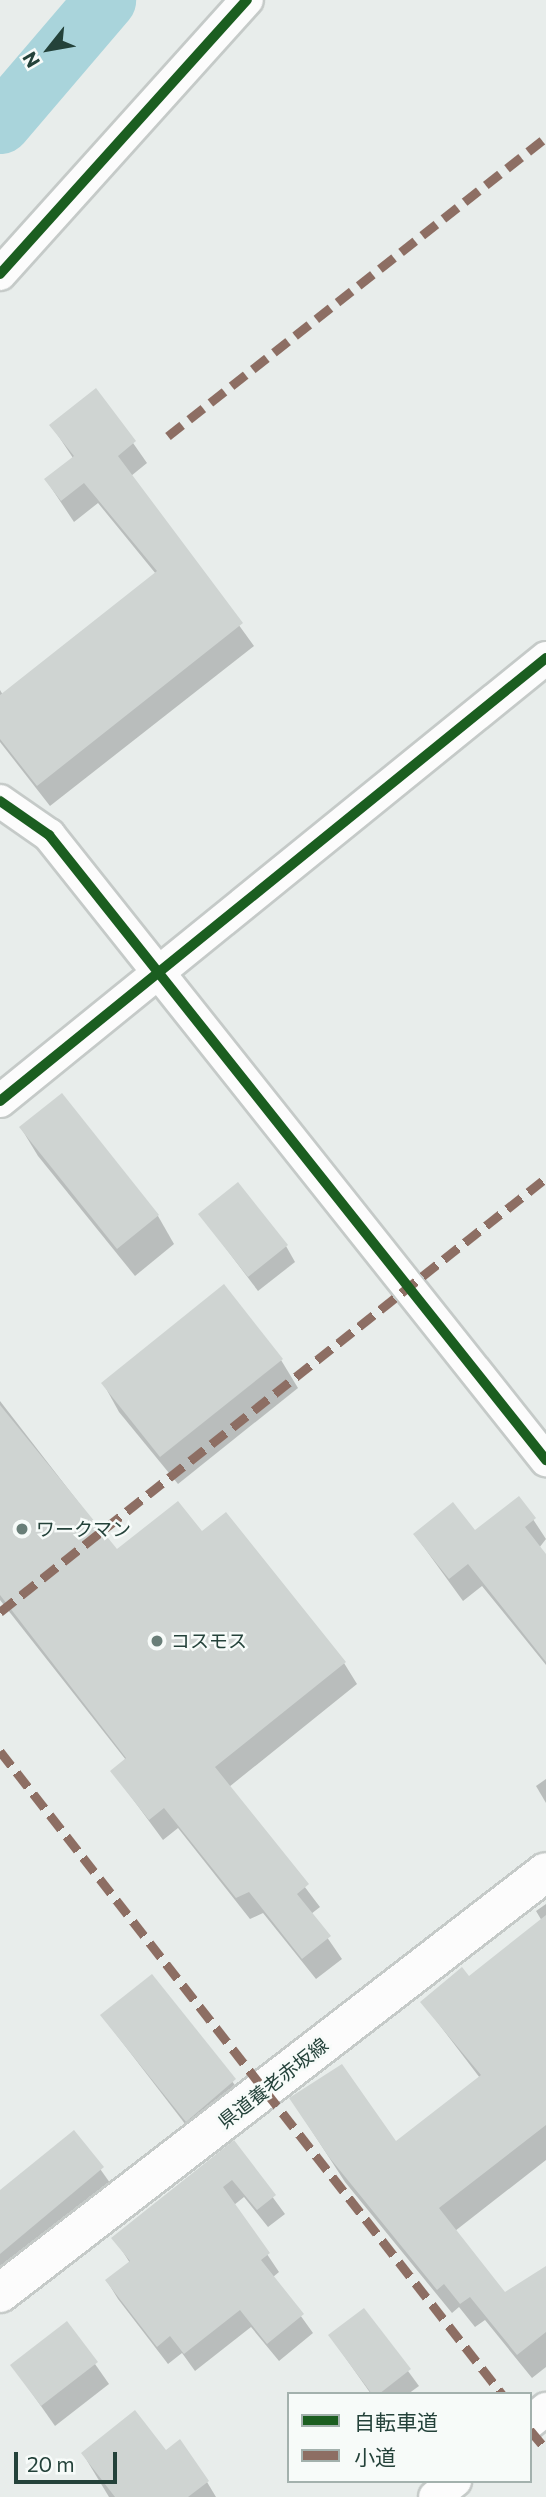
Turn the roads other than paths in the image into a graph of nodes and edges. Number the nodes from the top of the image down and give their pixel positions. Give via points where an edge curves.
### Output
1 (247, 0) edge
2 (0, 274) edge
3 (546, 659) edge
4 (0, 801) edge
5 (155, 971) junction
6 (0, 1101) edge
7 (546, 1460) edge
8 (546, 1872) edge
9 (0, 2293) edge
10 (546, 2409) edge
11 (532, 2420) edge
12 (453, 2483) edge
13 (436, 2497) edge

1 - 2 street
3 - 5 street
4 - 5 street via 49,835
5 - 6 street
5 - 7 street
8 - 9 main road, 県道養老赤坂線
10 - 11 street
12 - 13 street

